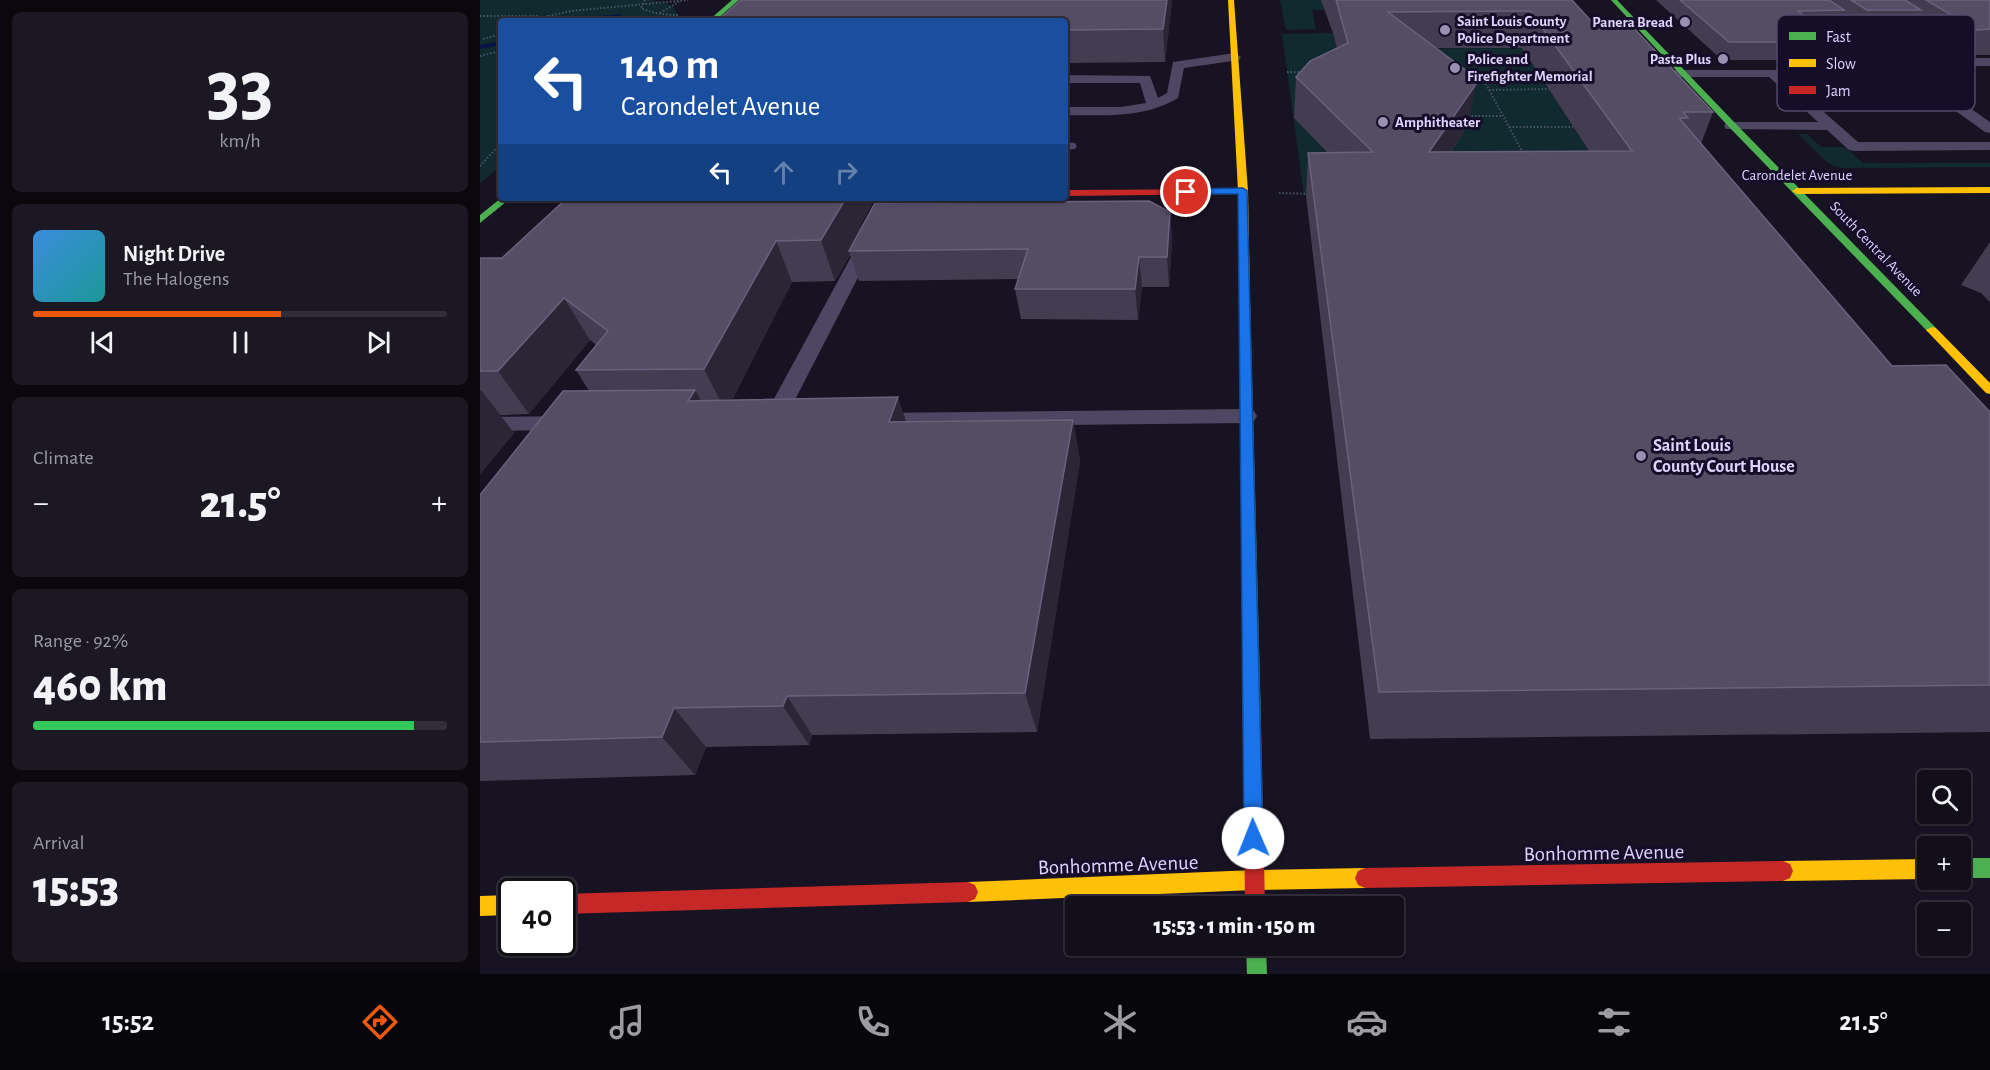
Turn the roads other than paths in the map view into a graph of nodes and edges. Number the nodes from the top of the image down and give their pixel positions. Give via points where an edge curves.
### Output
1 (736, 0) edge
2 (1232, 0) edge
3 (1614, 0) edge
4 (1807, 0) edge
5 (1829, 15) edge
6 (715, 18) edge
7 (1235, 57) junction
8 (1680, 73) junction
9 (1772, 73) junction
10 (1777, 73) edge
11 (1777, 77) edge
12 (1068, 79) edge
13 (1153, 105) junction
14 (1068, 111) edge
15 (1814, 111) edge
16 (1965, 111) edge
17 (1731, 126) junction
18 (1831, 126) junction
19 (1990, 129) edge
20 (1990, 146) edge
21 (1990, 190) edge
22 (1243, 191) junction
23 (1797, 191) junction
24 (1068, 193) edge
25 (502, 201) edge
26 (889, 201) edge
27 (480, 220) edge
28 (1990, 390) edge
29 (1246, 416) junction
30 (797, 420) edge
31 (855, 420) edge
32 (750, 421) edge
33 (773, 421) junction
34 (597, 422) edge
35 (480, 424) edge
36 (1971, 868) edge
37 (1990, 868) edge
38 (1917, 869) edge
39 (1254, 880) junction
40 (1255, 896) edge
41 (576, 904) edge
42 (498, 905) edge
43 (480, 906) edge
44 (1256, 956) edge
45 (1257, 974) edge

1 - 6 street
2 - 7 street
3 - 8 street, South Central Avenue
4 - 5 lane
7 - 13 lane via 1178,65 1173,95
7 - 22 street
8 - 9 lane
8 - 17 street, South Central Avenue
9 - 10 lane
9 - 11 lane
12 - 13 lane via 1142,78 1147,82
13 - 14 lane
15 - 18 lane
16 - 19 lane
17 - 18 lane
17 - 23 street, South Central Avenue
18 - 20 lane via 1854,147
21 - 23 street, Carondelet Avenue
22 - 24 street
22 - 29 street
23 - 28 street, South Central Avenue
25 - 27 street
26 - 33 lane
29 - 31 lane
29 - 39 street
30 - 33 lane
32 - 33 lane
34 - 35 lane
36 - 37 street
38 - 39 street, Bonhomme Avenue
39 - 40 street
39 - 41 street, Bonhomme Avenue
42 - 43 street
44 - 45 street

